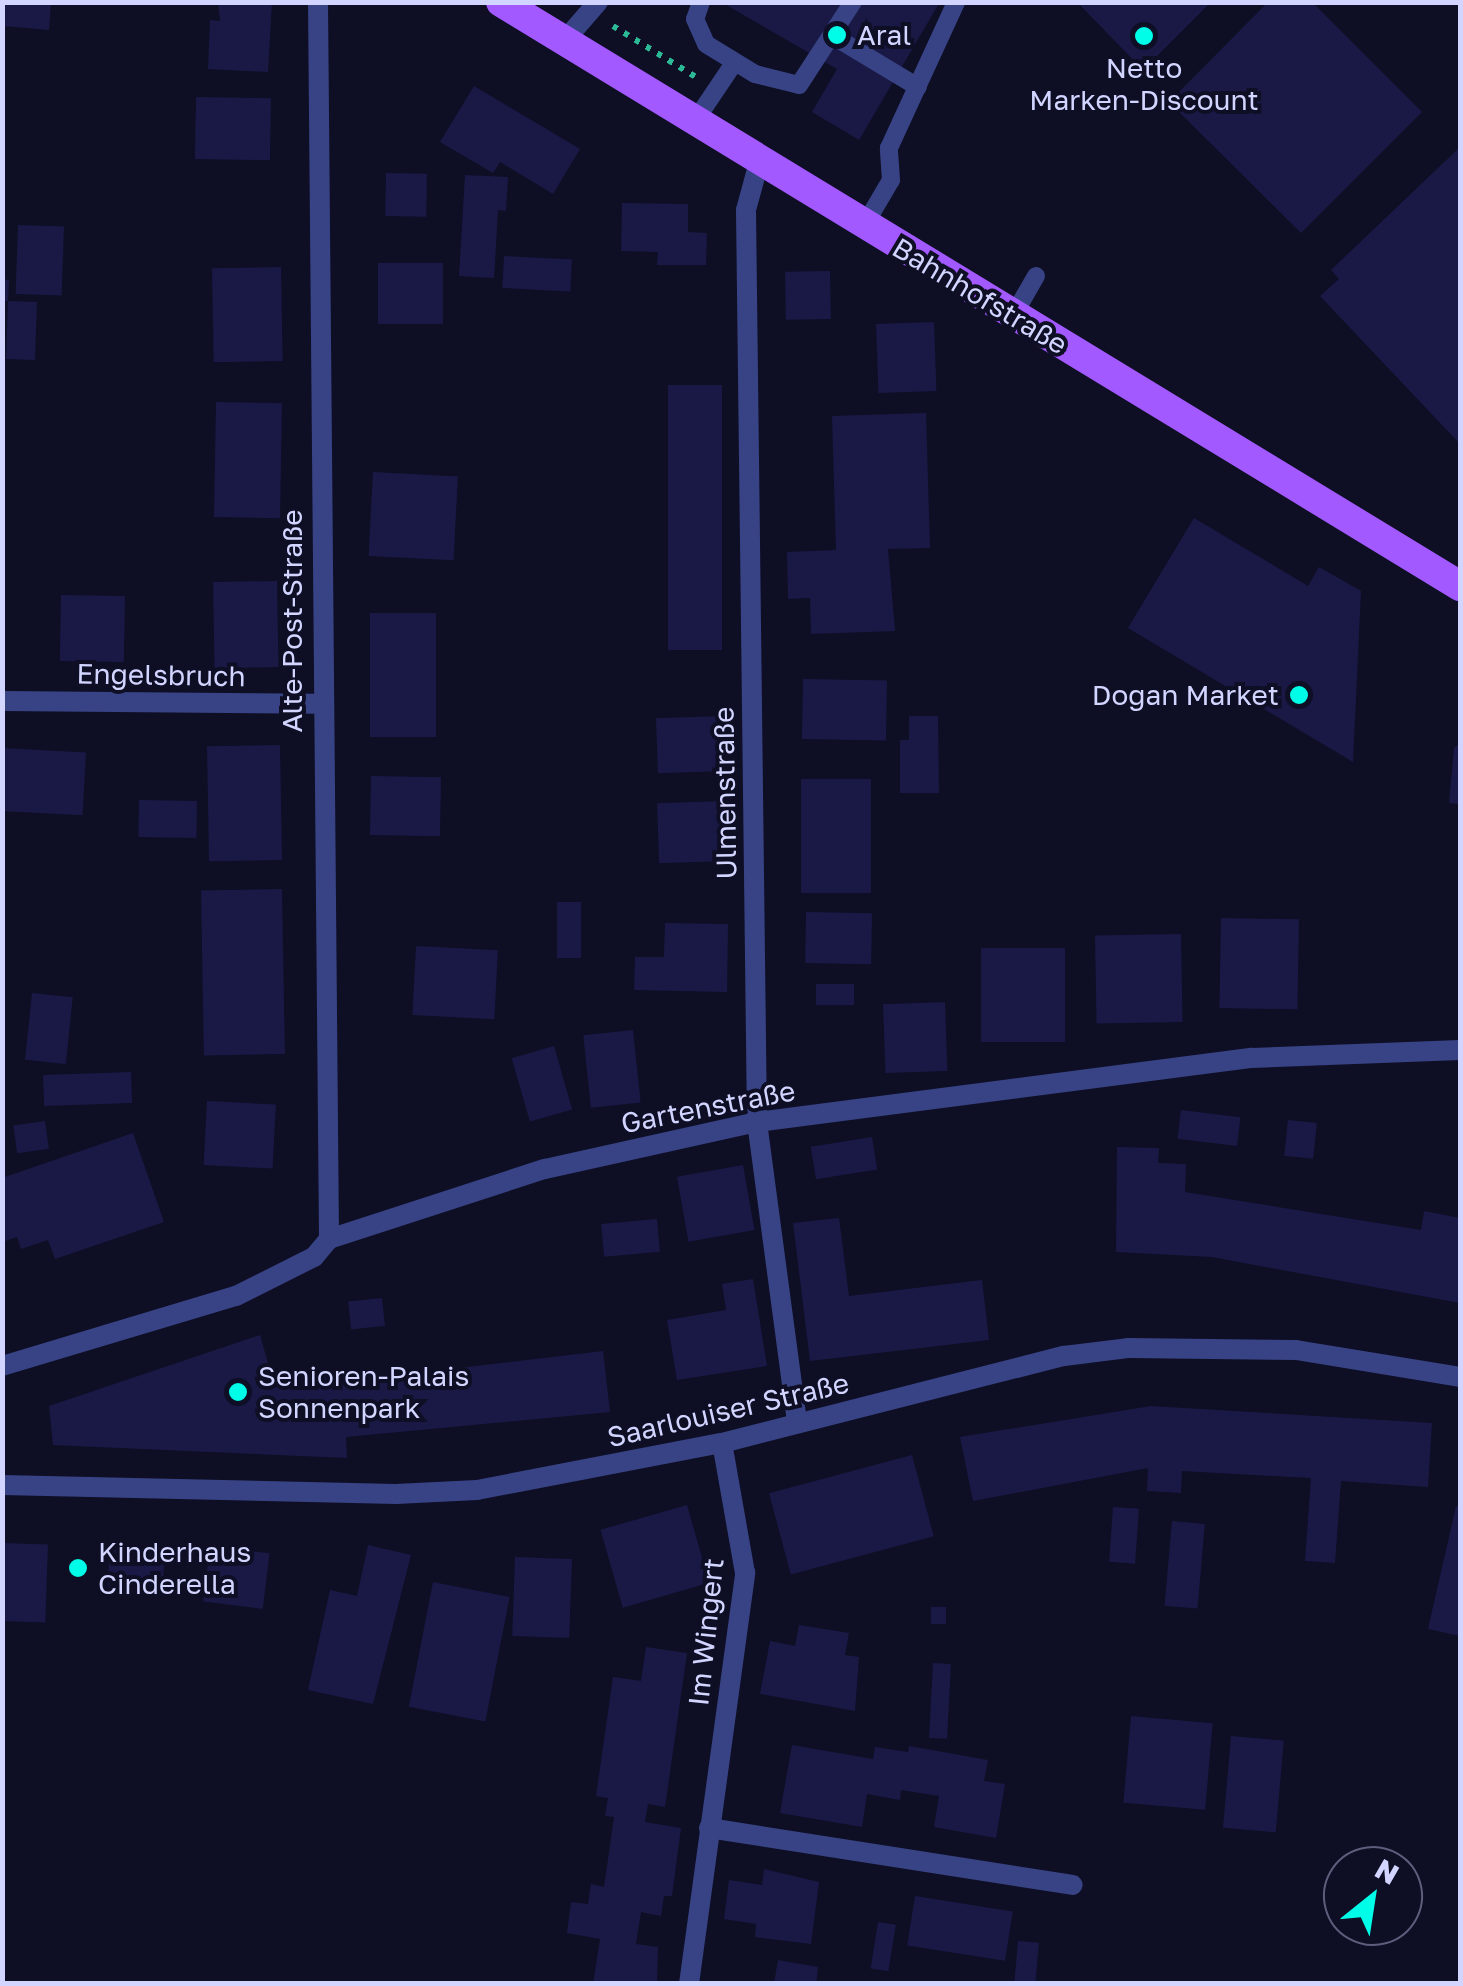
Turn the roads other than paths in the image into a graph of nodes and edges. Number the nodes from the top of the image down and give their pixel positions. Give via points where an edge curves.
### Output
1 (318, 2) edge
2 (502, 2) edge
3 (598, 2) edge
4 (702, 2) edge
5 (853, 2) edge
6 (954, 8) edge
7 (833, 36) junction
8 (565, 40) junction
9 (734, 64) junction
10 (918, 87) junction
11 (694, 122) junction
12 (759, 162) junction
13 (864, 226) junction
14 (1036, 276) dead end
15 (1013, 316) junction
16 (1460, 586) edge
17 (2, 701) edge
18 (320, 704) junction
19 (1460, 1050) edge
20 (757, 1122) junction
21 (329, 1239) junction
22 (2, 1366) edge
23 (1460, 1377) edge
24 (798, 1422) junction
25 (722, 1443) junction
26 (2, 1485) edge
27 (709, 1828) junction
28 (1073, 1885) dead end
29 (690, 1984) edge

1 - 18 street, Alte-Post-Straße
2 - 8 main road, Bahnhofstraße
3 - 8 street
4 - 9 lane via 698,32
5 - 7 lane
6 - 10 lane
7 - 9 lane via 799,85
7 - 10 lane
8 - 11 main road, Bahnhofstraße
9 - 11 lane
10 - 13 lane via 889,148 892,180
11 - 12 main road, Bahnhofstraße
12 - 13 main road, Bahnhofstraße
12 - 20 street, Ulmenstraße via 746,210
13 - 15 main road, Bahnhofstraße
14 - 15 lane
15 - 16 main road, Bahnhofstraße
17 - 18 street, Engelsbruch
18 - 21 street, Alte-Post-Straße
19 - 20 street, Gartenstraße via 1252,1058
20 - 21 street, Gartenstraße via 545,1169
20 - 24 street, Ulmenstraße
21 - 22 street, Gartenstraße via 314,1257 236,1296
23 - 24 street, Saarlouiser Straße via 1296,1350 1128,1348 1064,1356
24 - 25 street, Saarlouiser Straße
25 - 26 street, Saarlouiser Straße via 545,1481 396,1494
25 - 27 street, Im Wingert via 745,1573
27 - 28 street
27 - 29 street, Im Wingert

